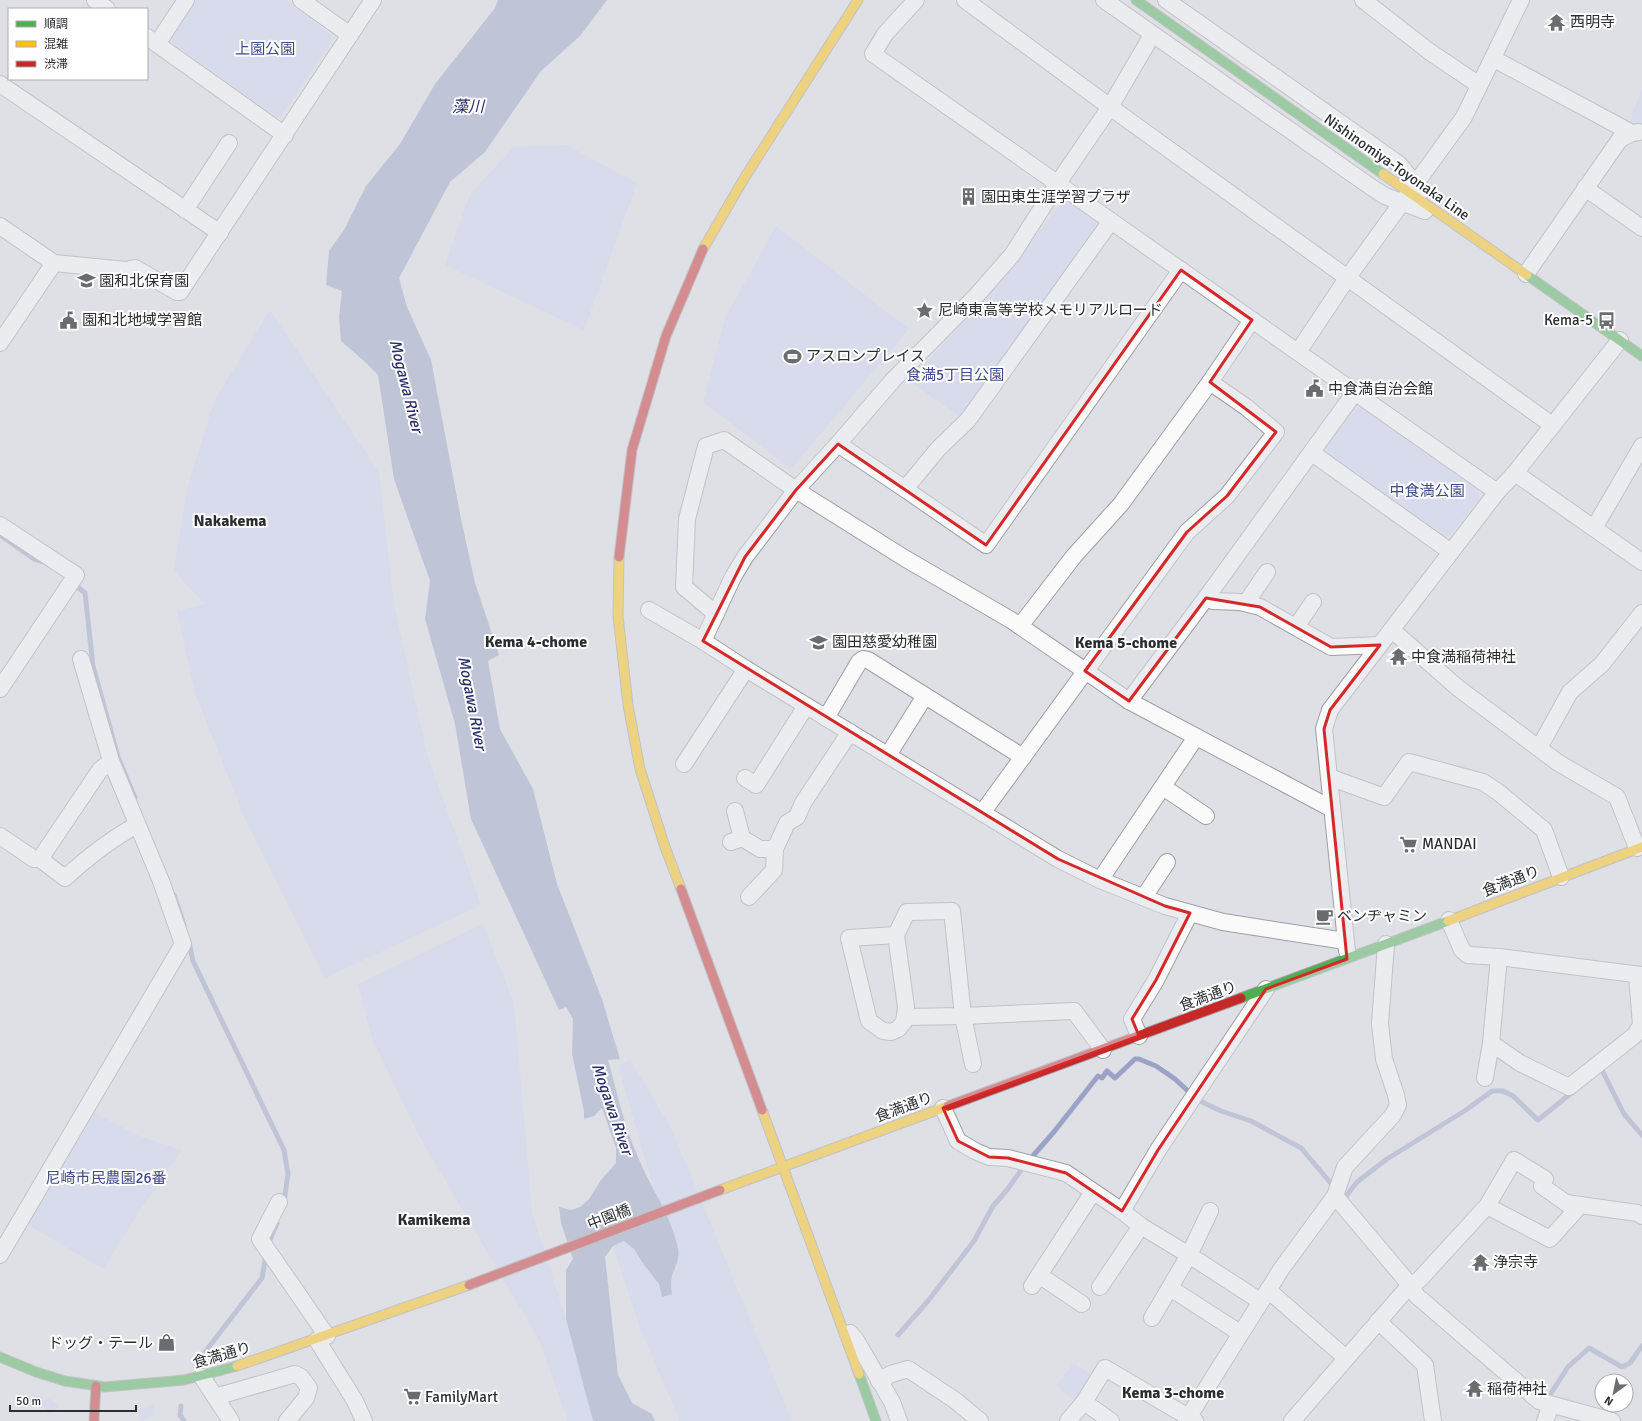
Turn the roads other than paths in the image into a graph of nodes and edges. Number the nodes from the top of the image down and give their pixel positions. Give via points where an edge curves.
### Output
1 (94, 0) edge
2 (186, 0) edge
3 (301, 0) edge
4 (373, 0) edge
5 (858, 0) edge
6 (916, 0) edge
7 (964, 0) edge
8 (1104, 0) edge
9 (1136, 0) edge
10 (1363, 0) edge
11 (1521, 0) edge
12 (1170, 1) edge
13 (106, 8) edge
14 (350, 35) junction
15 (1152, 35) junction
16 (152, 41) edge
17 (1494, 59) junction
18 (0, 84) edge
19 (1480, 85) junction
20 (1110, 107) junction
21 (1637, 132) edge
22 (286, 135) junction
23 (229, 143) dead end
24 (1058, 183) junction
25 (1585, 188) junction
26 (1409, 193) junction
27 (185, 210) junction
28 (1111, 221) junction
29 (0, 226) edge
30 (1458, 227) junction
31 (1642, 228) edge
32 (220, 233) junction
33 (54, 263) junction
34 (1182, 270) junction
35 (1526, 274) junction
36 (1348, 277) junction
37 (1252, 320) junction
38 (1620, 340) junction
39 (0, 343) edge
40 (1298, 352) junction
41 (1642, 356) edge
42 (1210, 382) junction
43 (1355, 392) junction
44 (1552, 425) junction
45 (838, 444) junction
46 (1642, 446) edge
47 (1312, 453) junction
48 (1515, 472) junction
49 (905, 489) junction
50 (796, 490) junction
51 (1497, 492) junction
52 (0, 525) edge
53 (1594, 528) junction
54 (1452, 552) junction
55 (1642, 562) edge
56 (1267, 572) dead end
57 (1206, 598) junction
58 (1313, 602) dead end
59 (1246, 603) junction
60 (649, 610) dead end
61 (1642, 613) edge
62 (716, 614) junction
63 (1020, 626) junction
64 (1296, 627) junction
65 (1392, 630) junction
66 (703, 641) junction
67 (1380, 645) junction
68 (81, 659) dead end
69 (746, 669) junction
70 (1085, 671) junction
71 (0, 689) edge
72 (925, 696) junction
73 (1128, 701) junction
74 (806, 706) junction
75 (826, 718) junction
76 (850, 732) junction
77 (1196, 737) junction
78 (1539, 748) junction
79 (888, 755) junction
80 (1023, 757) junction
81 (111, 760) junction
82 (684, 764) dead end
83 (1329, 777) junction
84 (756, 785) dead end
85 (1163, 787) junction
86 (1332, 809) junction
87 (735, 811) dead end
88 (982, 813) junction
89 (1206, 816) dead end
90 (138, 825) junction
91 (0, 836) edge
92 (1640, 847) edge
93 (774, 849) junction
94 (40, 859) junction
95 (1167, 862) dead end
96 (1561, 877) junction
97 (1100, 880) junction
98 (749, 897) dead end
99 (1144, 897) junction
100 (1190, 913) junction
101 (1449, 920) junction
102 (896, 935) junction
103 (1346, 941) junction
104 (1386, 944) junction
105 (1499, 957) junction
106 (1347, 959) junction
107 (1640, 975) edge
108 (1266, 989) junction
109 (963, 1016) junction
110 (905, 1017) junction
111 (1139, 1036) junction
112 (1491, 1043) junction
113 (1103, 1050) junction
114 (973, 1064) dead end
115 (1485, 1078) dead end
116 (944, 1108) junction
117 (782, 1167) junction
118 (772, 1171) joint
119 (1093, 1192) junction
120 (1335, 1196) junction
121 (280, 1202) dead end
122 (1566, 1203) junction
123 (1488, 1206) junction
124 (1122, 1211) junction
125 (1210, 1211) dead end
126 (1642, 1216) edge
127 (1141, 1226) junction
128 (0, 1255) edge
129 (1189, 1255) junction
130 (1410, 1285) junction
131 (1100, 1287) dead end
132 (1170, 1288) junction
133 (447, 1293) joint
134 (1264, 1296) junction
135 (1082, 1304) dead end
136 (1152, 1318) dead end
137 (838, 1320) junction
138 (1378, 1321) junction
139 (1240, 1334) junction
140 (322, 1338) junction
141 (0, 1357) edge
142 (1346, 1358) junction
143 (202, 1377) junction
144 (880, 1381) junction
145 (96, 1386) junction
146 (215, 1397) junction
147 (1084, 1402) junction
148 (1551, 1404) junction
149 (1190, 1420) edge
150 (94, 1421) edge
151 (231, 1421) edge
152 (287, 1421) edge
153 (364, 1421) edge
154 (876, 1421) edge
155 (899, 1421) edge
156 (980, 1421) edge
157 (1068, 1421) edge
158 (1111, 1421) edge
159 (1292, 1421) edge
160 (1433, 1421) edge
161 (1545, 1421) edge
162 (1612, 1421) edge

1 - 13 street
2 - 16 street
3 - 14 street
4 - 14 street
5 - 117 street via 706,242 666,336 632,450 619,560 619,623 628,705 640,769 665,847
6 - 24 street via 885,34 873,54
7 - 20 street
8 - 15 street
9 - 26 street, Nishinomiya-Toyonaka Line
10 - 19 street via 1430,52
11 - 17 street
12 - 26 street via 1399,164
14 - 22 street
15 - 20 street
15 - 26 street via 1371,188 1385,196
16 - 22 street
17 - 19 street
17 - 21 street
18 - 27 street
19 - 26 street via 1464,117
20 - 24 street
20 - 36 street
21 - 25 street via 1620,139
22 - 32 street
23 - 27 street
24 - 28 street
24 - 45 street via 1012,255 976,296 893,380
25 - 31 street
25 - 35 street
26 - 30 street via 1420,208
26 - 30 street via 1422,192
26 - 36 street
27 - 32 street
28 - 34 street
28 - 49 street via 968,420 938,449
29 - 33 street
30 - 35 street, Nishinomiya-Toyonaka Line
32 - 33 street via 180,292 135,268 126,270
33 - 39 street
34 - 37 street
34 - 49 street via 986,545
35 - 38 street, Nishinomiya-Toyonaka Line
36 - 40 street
36 - 44 street
37 - 40 street
37 - 42 street
38 - 41 street, Nishinomiya-Toyonaka Line
38 - 44 street
40 - 43 street
42 - 63 street via 1121,504 1074,556
42 - 70 street via 1276,432 1227,496 1187,532
43 - 47 street
43 - 51 street
44 - 48 street
45 - 49 street
45 - 50 street
46 - 53 street
47 - 54 street
47 - 57 street
48 - 51 street
48 - 53 street
50 - 62 street via 745,557
50 - 62 street via 724,440 706,446 687,519 684,587
50 - 63 street
51 - 54 street
52 - 71 street via 76,574
53 - 55 street
54 - 65 street
56 - 59 street
57 - 59 street via 1213,601
57 - 73 street
58 - 64 street
59 - 64 street via 1260,607
60 - 66 street
61 - 78 street via 1602,664 1570,692
62 - 66 street
63 - 70 street
64 - 67 street via 1331,647
65 - 67 street
65 - 78 street via 1458,688
66 - 69 street
67 - 83 street via 1326,718 1324,728
68 - 81 street
69 - 74 street
69 - 82 street
70 - 73 street
70 - 80 street
72 - 75 street via 863,659
72 - 79 street
72 - 80 street
73 - 77 street
74 - 75 street
74 - 84 street
75 - 76 street
76 - 79 street
76 - 93 street via 797,817 787,823
77 - 85 street
77 - 86 street
78 - 92 street via 1557,762 1617,797
79 - 88 street
80 - 88 street
81 - 90 street
81 - 94 street via 100,770
83 - 86 street
83 - 96 street via 1384,797 1409,762 1483,782 1544,830
85 - 89 street
85 - 97 street
86 - 103 street
87 - 93 street via 737,840 760,849
88 - 97 street via 1058,859
90 - 94 street via 97,849 65,878
90 - 128 street via 161,881 182,944
91 - 94 street via 34,859
92 - 96 street, 食満通り
93 - 98 street via 774,870
95 - 99 street
96 - 101 street, 食満通り
97 - 99 street
99 - 100 street
100 - 103 street via 1223,922
100 - 111 street via 1156,980 1132,1019
101 - 104 street, 食満通り
101 - 105 street via 1458,944 1468,955
102 - 109 street via 906,912 952,911
102 - 110 street via 906,1007
102 - 110 street via 849,938 869,1021 883,1031 891,1032 898,1029
103 - 106 street
104 - 106 street, 食満通り
104 - 120 street via 1380,1024 1384,1059 1398,1105 1393,1115 1345,1167
105 - 107 street
105 - 112 street
106 - 108 street, 食満通り
107 - 112 street via 1641,1026 1635,1034 1568,1087 1520,1063
108 - 111 street, 食満通り
108 - 124 street via 1158,1150
109 - 110 street
109 - 113 street via 1074,1011
109 - 114 street
111 - 113 street, 食満通り
112 - 115 street
113 - 116 street, 食満通り
116 - 117 street, 食満通り
116 - 119 street via 958,1141 976,1152 1066,1173
117 - 118 street, 食満通り
117 - 137 street
118 - 133 street, 中園橋
119 - 124 street
119 - 135 street via 1035,1280
120 - 130 street
120 - 134 street
121 - 140 street via 260,1239
122 - 123 street via 1576,1210 1550,1239
122 - 123 street via 1542,1186 1545,1179 1514,1160
122 - 126 street via 1637,1213
123 - 130 street via 1419,1280
124 - 127 street
125 - 129 street
127 - 129 street
127 - 131 street
129 - 132 street
129 - 134 street
130 - 138 street
130 - 148 street via 1417,1296 1539,1401
132 - 136 street
132 - 139 street
133 - 140 street, 食満通り
134 - 139 street
134 - 142 street
137 - 144 street via 856,1340
137 - 154 street
138 - 142 street
138 - 160 street via 1425,1365
139 - 149 street
140 - 143 street, 食満通り
140 - 153 street
141 - 145 street, 食満通り via 58,1379
142 - 159 street
143 - 145 street, 食満通り via 123,1387
143 - 146 street
144 - 155 street
144 - 156 street via 891,1374 908,1369 956,1401
145 - 150 street
146 - 151 street
146 - 152 street via 295,1374 301,1377 309,1388 306,1398
147 - 149 street via 1105,1368
147 - 157 street
147 - 158 street
148 - 161 street
148 - 162 street

